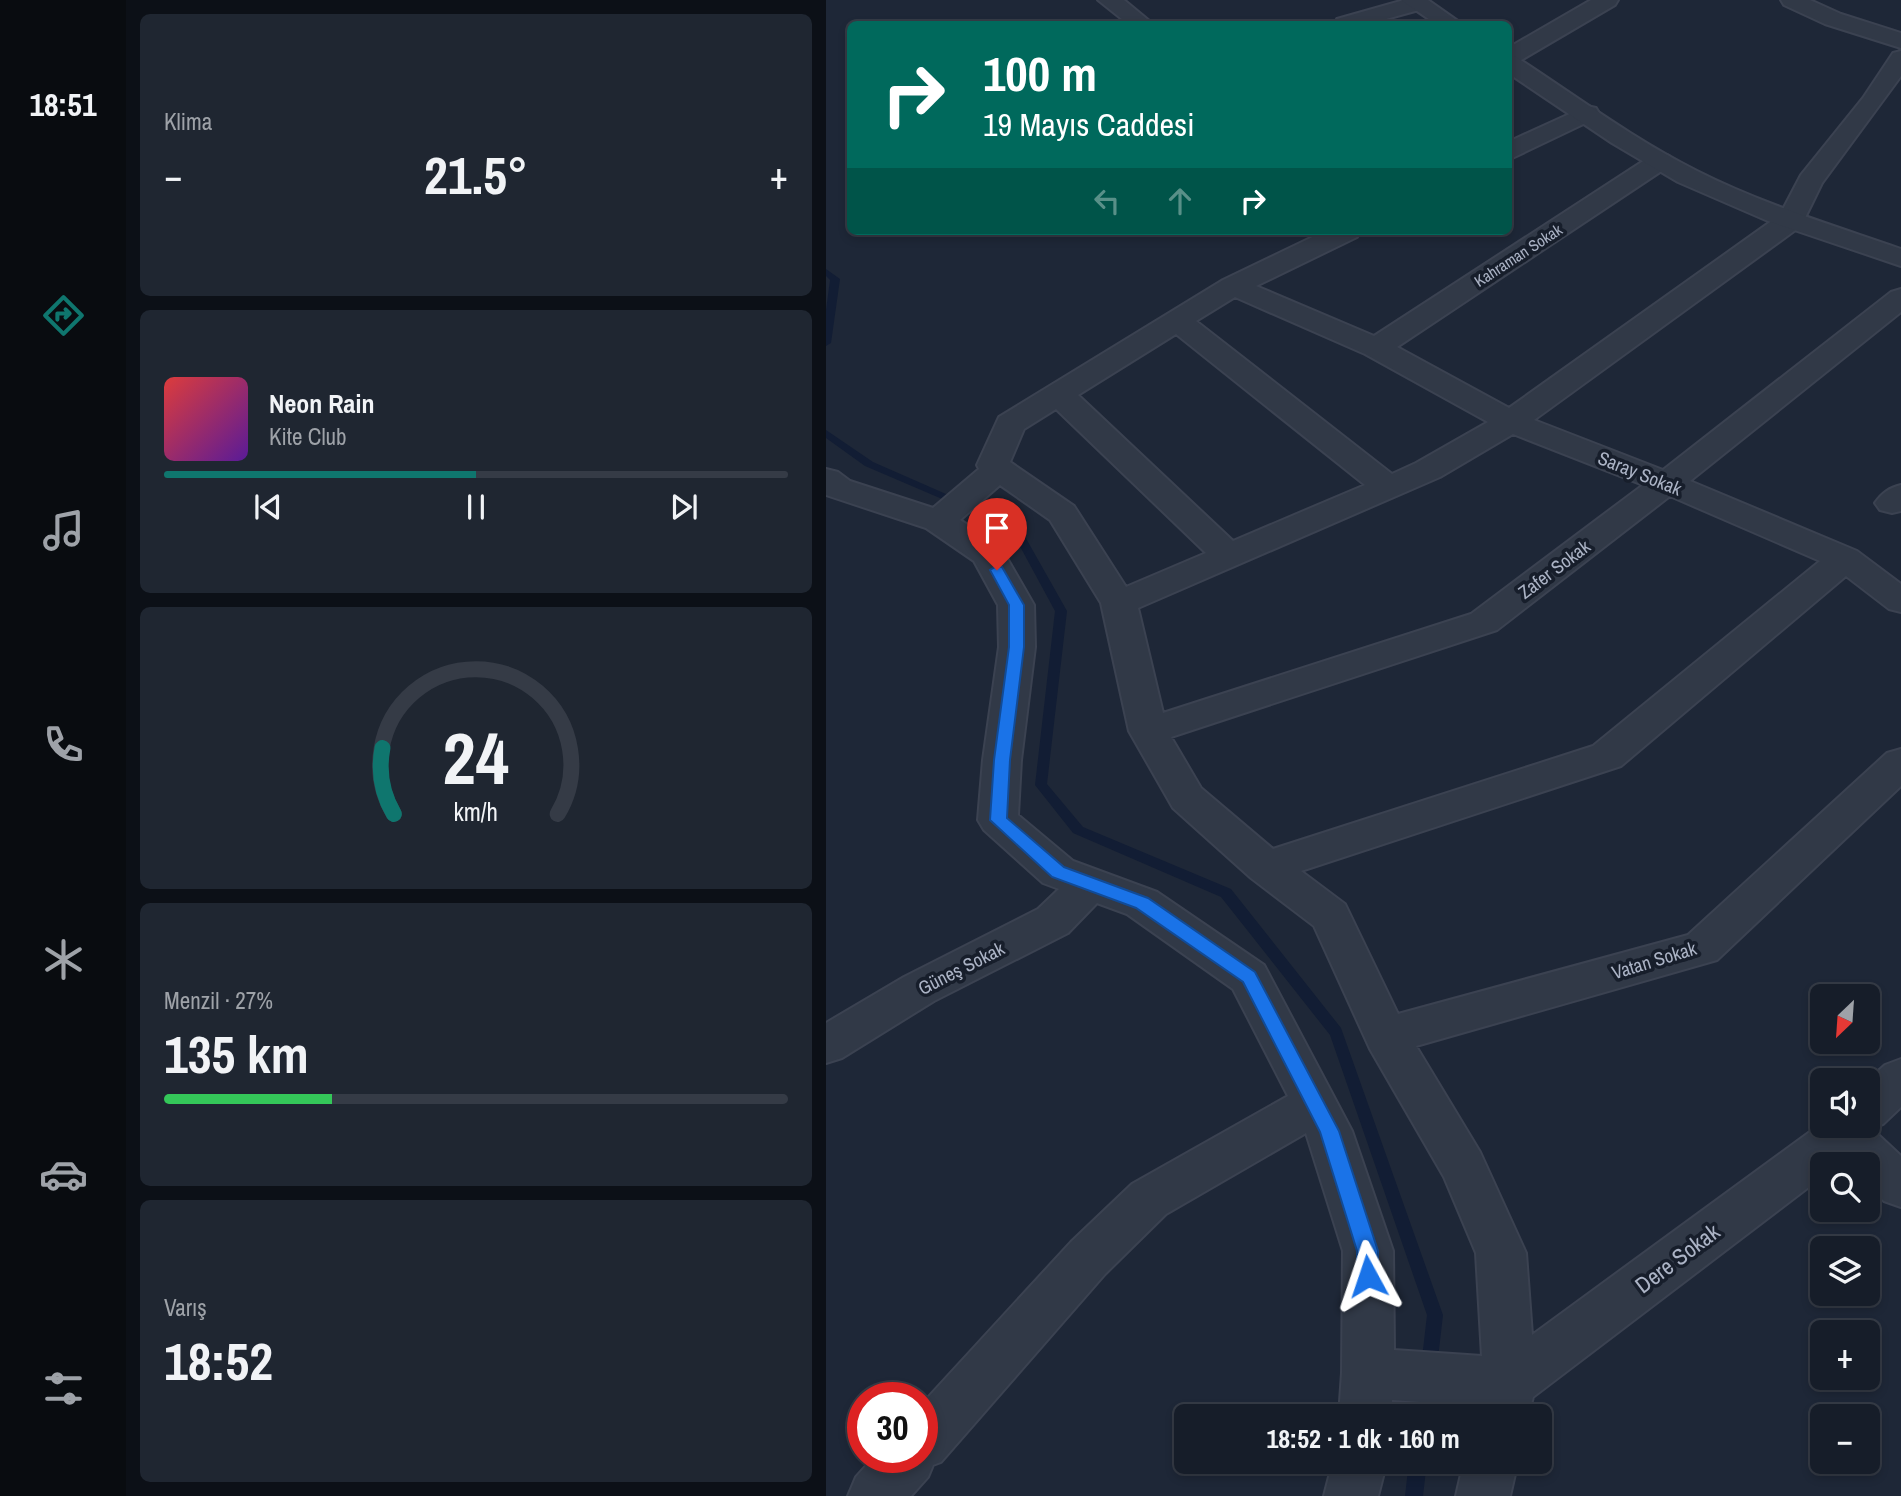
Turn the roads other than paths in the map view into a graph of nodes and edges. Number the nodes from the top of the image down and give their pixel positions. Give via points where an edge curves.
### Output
1 (1109, 0) edge
2 (1607, 0) edge
3 (1792, 0) edge
4 (1415, 2) edge
5 (1138, 21) edge
6 (1355, 21) edge
7 (1446, 21) edge
8 (1512, 58) edge
9 (1900, 58) edge
10 (1512, 63) edge
11 (1587, 113) junction
12 (1512, 150) edge
13 (1660, 161) junction
14 (1791, 220) junction
15 (1339, 235) edge
16 (1901, 258) edge
17 (1233, 286) junction
18 (1901, 298) edge
19 (1177, 321) junction
20 (1376, 348) junction
21 (1059, 394) junction
22 (1511, 422) junction
23 (999, 469) junction
24 (826, 479) edge
25 (1667, 483) junction
26 (1388, 487) junction
27 (938, 521) junction
28 (1229, 556) junction
29 (1845, 559) junction
30 (1901, 601) edge
31 (1119, 603) junction
32 (1148, 731) junction
33 (1901, 762) edge
34 (1266, 867) junction
35 (1091, 884) junction
36 (1387, 1036) junction
37 (826, 1045) edge
38 (1901, 1078) edge
39 (1880, 1098) edge
40 (1315, 1104) junction
41 (1835, 1138) edge
42 (1865, 1138) edge
43 (1901, 1186) edge
44 (1367, 1394) edge
45 (1506, 1399) edge
46 (938, 1425) edge
47 (896, 1473) edge
48 (1357, 1474) edge
49 (1488, 1474) edge
50 (875, 1496) edge
51 (1351, 1496) edge
52 (1483, 1496) edge

1 - 5 street
2 - 8 street
3 - 9 street
4 - 6 street
4 - 7 street
9 - 14 street via 1811,181
10 - 11 street
11 - 12 street
11 - 13 street
13 - 14 street
13 - 20 street, Kahraman Sokak
14 - 16 street
14 - 22 street
15 - 17 street
17 - 19 street
17 - 20 street, Saray Sokak
18 - 25 street, Zafer Sokak
19 - 21 street
19 - 26 street
20 - 22 street, Saray Sokak
21 - 23 street via 1010,424 993,465
21 - 28 street
22 - 25 street, Saray Sokak
22 - 26 street via 1428,470
23 - 27 street
23 - 31 street via 1062,513
24 - 27 street via 838,488
25 - 29 street, Saray Sokak
25 - 32 street, Zafer Sokak via 1484,622
26 - 28 street
27 - 35 street via 988,554 1016,605 1017,647 998,820 1058,872
28 - 31 street
29 - 30 street, Saray Sokak
29 - 34 street via 1606,756
31 - 32 street
32 - 34 street via 1187,798
33 - 36 street, Vatan Sokak via 1702,947
34 - 36 street via 1330,916
35 - 37 street, Güneş Sokak via 1053,921 919,989
35 - 40 street via 1142,903 1249,977
36 - 45 street via 1463,1167 1501,1253
38 - 39 street, Dere Sokak
40 - 44 street via 1329,1131 1368,1251
40 - 46 street via 1149,1199 1088,1258
41 - 45 street, Dere Sokak
42 - 43 street
44 - 45 street
47 - 50 street
48 - 51 street
49 - 52 street

